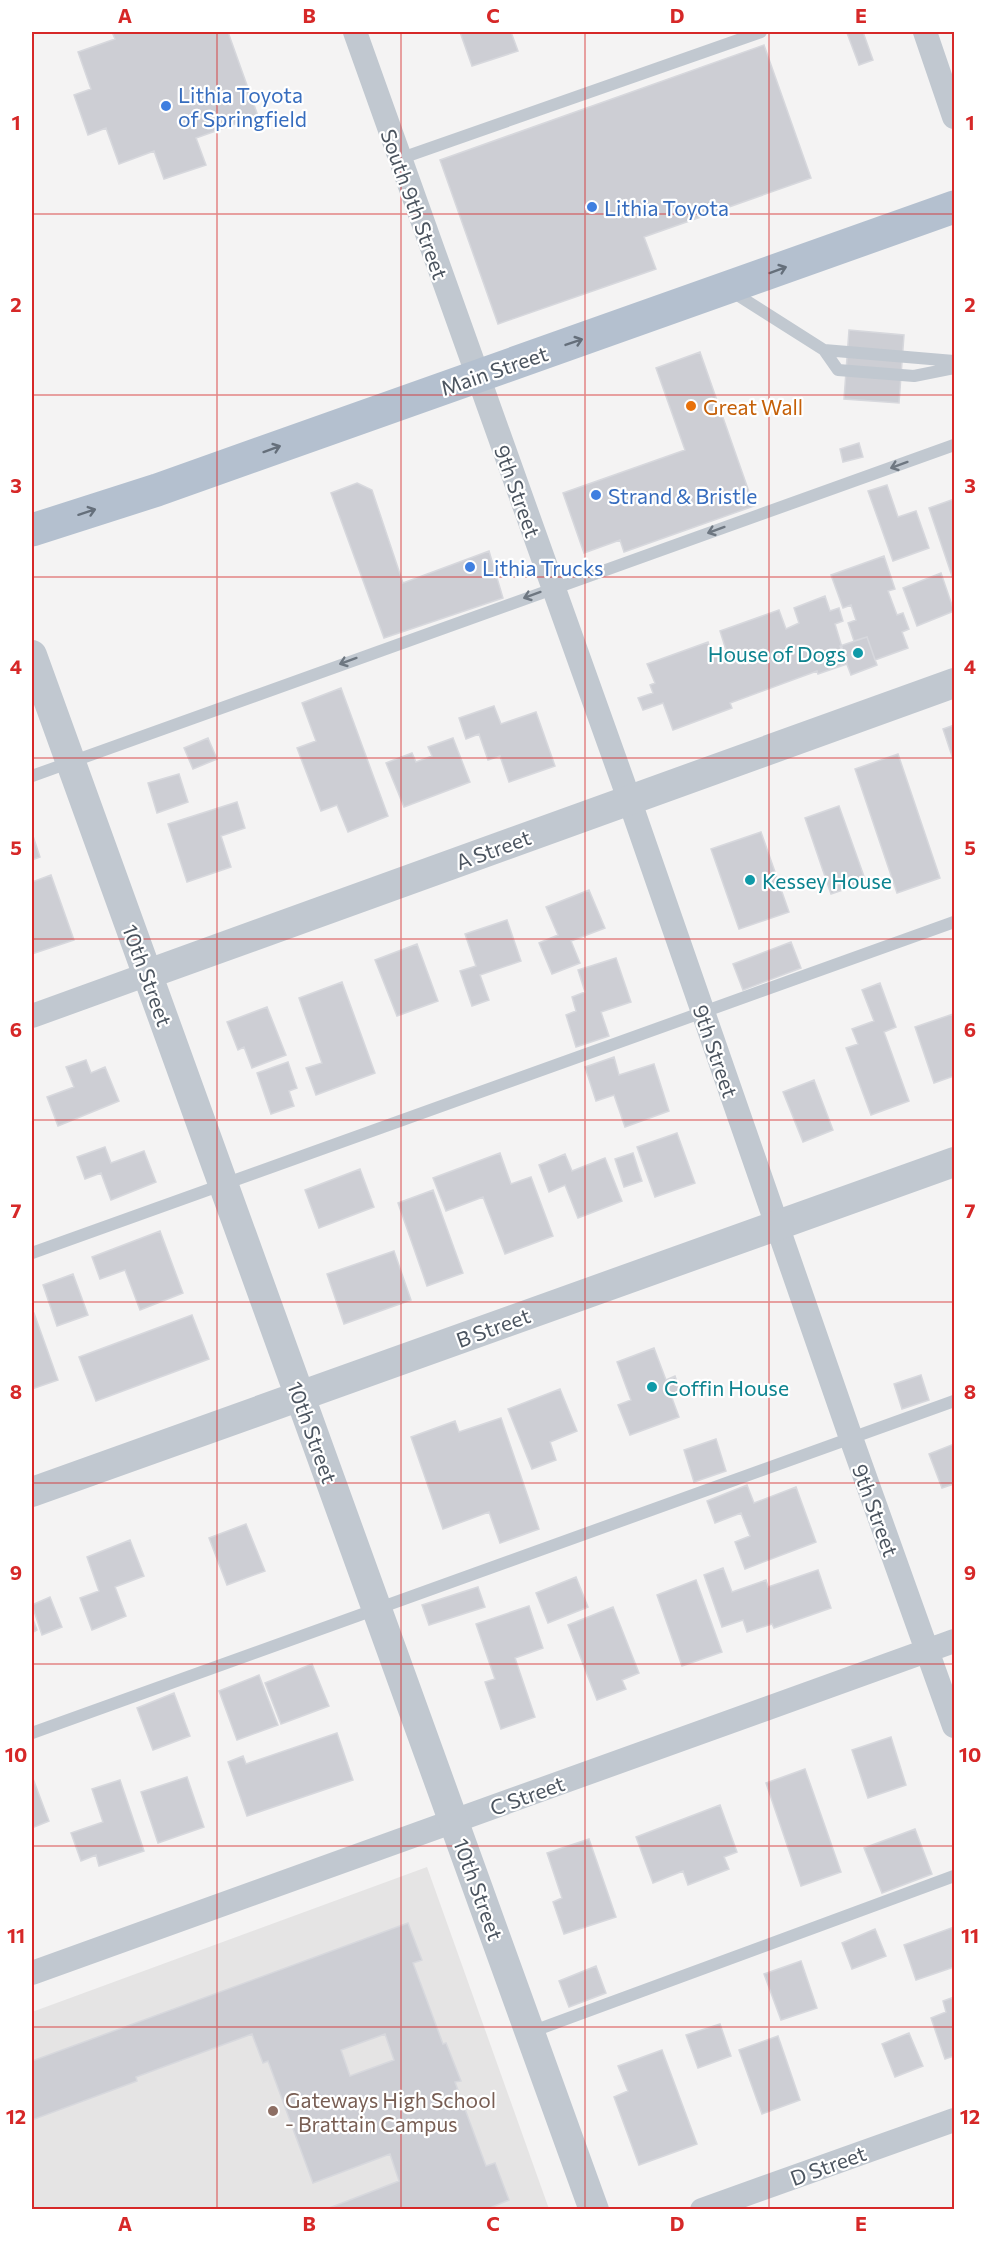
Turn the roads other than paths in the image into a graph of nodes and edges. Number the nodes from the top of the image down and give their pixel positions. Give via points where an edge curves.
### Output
1 (355, 32) edge
2 (761, 32) edge
3 (925, 32) edge
4 (954, 117) edge
5 (399, 159) junction
6 (954, 207) edge
7 (727, 288) junction
8 (824, 350) junction
9 (954, 361) edge
10 (954, 368) edge
11 (477, 376) junction
12 (954, 445) edge
13 (32, 530) edge
14 (552, 588) junction
15 (32, 655) edge
16 (954, 683) edge
17 (70, 762) junction
18 (32, 776) edge
19 (629, 799) junction
20 (954, 922) edge
21 (148, 974) junction
22 (702, 1012) junction
23 (32, 1016) edge
24 (954, 1162) edge
25 (223, 1184) junction
26 (777, 1226) junction
27 (32, 1253) edge
28 (300, 1395) junction
29 (954, 1401) edge
30 (851, 1438) junction
31 (32, 1492) edge
32 (378, 1609) junction
33 (954, 1641) edge
34 (927, 1650) junction
35 (954, 1726) edge
36 (32, 1733) edge
37 (454, 1821) junction
38 (954, 1876) edge
39 (32, 1973) edge
40 (531, 2032) junction
41 (954, 2120) edge
42 (594, 2210) edge
43 (702, 2210) edge

1 - 5 street, South 9th Street
2 - 5 lane
3 - 4 street
5 - 11 street, South 9th Street
7 -> 6 main road, Main Street
7 - 8 lane
11 -> 7 main road, Main Street
8 - 9 lane
8 - 10 lane via 838,370 914,376
13 -> 11 main road, Main Street via 157,490
11 - 14 street, 9th Street
12 -> 14 lane
14 -> 17 lane
14 - 19 street, 9th Street
15 - 17 street, 10th Street
16 - 19 street, A Street
17 - 18 lane
17 - 21 street, 10th Street
19 - 21 street, A Street
19 - 22 street, 9th Street
20 - 22 lane
21 - 23 street, A Street
21 - 25 street, 10th Street
22 - 25 lane
22 - 26 street, 9th Street
24 - 26 street, B Street
25 - 27 lane
25 - 28 street, 10th Street
26 - 28 street, B Street
26 - 30 street, 9th Street
28 - 31 street, B Street
28 - 32 street, 10th Street
29 - 30 lane
30 - 32 lane
30 - 34 street, 9th Street
32 - 36 lane
32 - 37 street, 10th Street
33 - 34 street, C Street
34 - 35 street, 9th Street
34 - 37 street, C Street
37 - 39 street, C Street
37 - 40 street, 10th Street
38 - 40 lane
40 - 42 street, 10th Street
41 - 43 street, D Street

